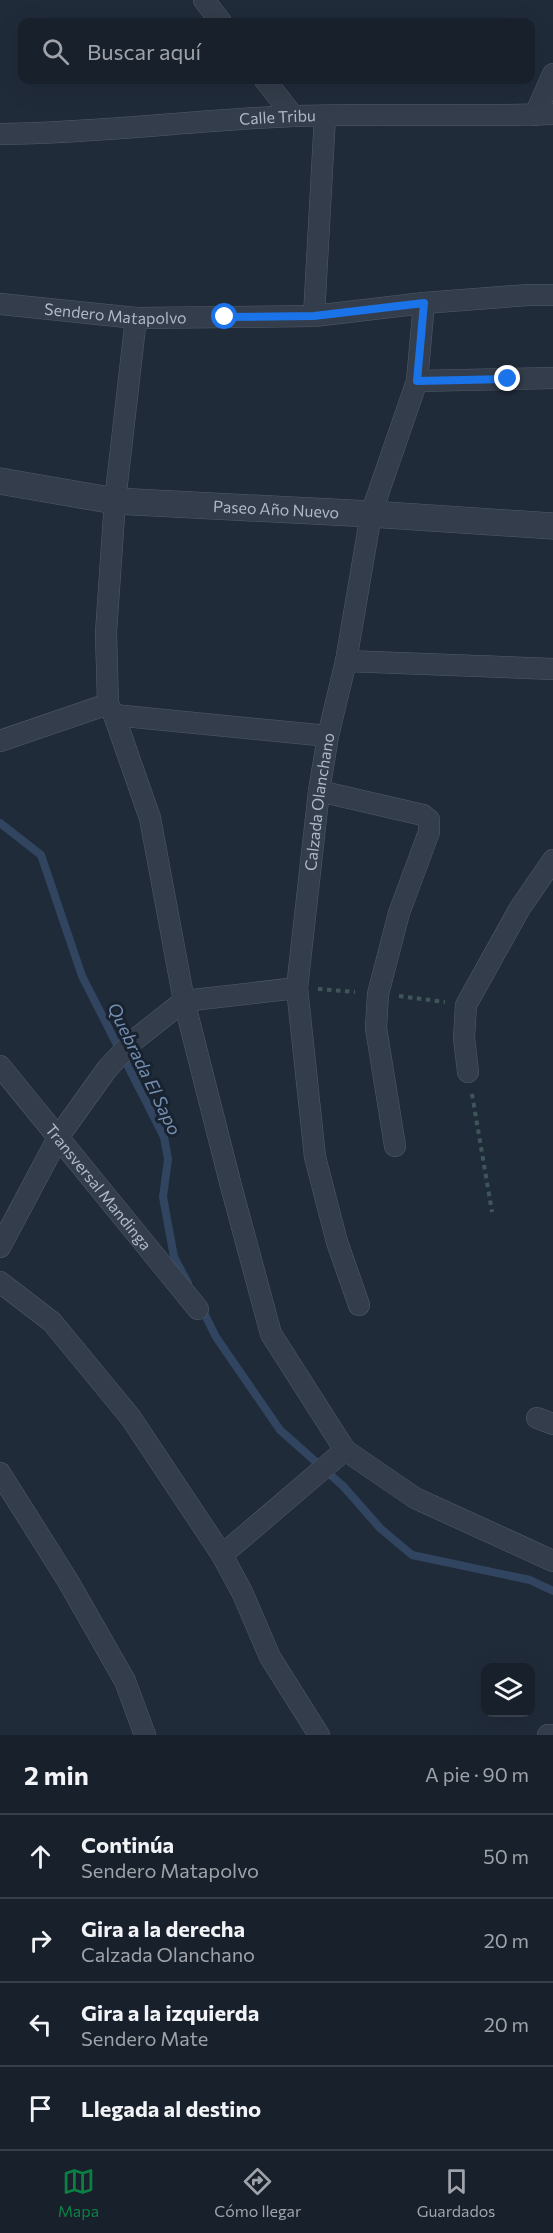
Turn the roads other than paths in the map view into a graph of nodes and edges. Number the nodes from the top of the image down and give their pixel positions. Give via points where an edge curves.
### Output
1 (204, 0) edge
2 (218, 18) edge
3 (553, 74) edge
4 (268, 84) edge
5 (544, 114) edge
6 (293, 116) junction
7 (324, 116) junction
8 (0, 134) edge
9 (553, 295) edge
10 (424, 303) junction
11 (0, 304) edge
12 (314, 316) junction
13 (136, 318) junction
14 (553, 378) edge
15 (417, 381) junction
16 (0, 481) edge
17 (115, 501) junction
18 (371, 514) junction
19 (553, 526) edge
20 (346, 661) junction
21 (553, 669) edge
22 (111, 709) junction
23 (328, 736) junction
24 (0, 741) edge
25 (319, 791) junction
26 (553, 860) edge
27 (297, 988) junction
28 (184, 1001) junction
29 (0, 1066) edge
30 (468, 1072) road end
31 (59, 1136) junction
32 (395, 1146) dead end
33 (0, 1247) edge
34 (0, 1282) edge
35 (359, 1305) dead end
36 (198, 1309) dead end
37 (340, 1454) junction
38 (0, 1473) edge
39 (222, 1555) junction
40 (553, 1561) edge
41 (145, 1735) edge
42 (319, 1735) edge
43 (548, 1735) edge
44 (553, 1735) edge

1 - 2 street
3 - 5 street
4 - 6 street
5 - 7 street, Calle Tribu
6 - 7 street, Calle Tribu
6 - 8 street, Calle Tribu
7 - 12 street
9 - 10 street, Sendero Matapolvo
10 - 12 street, Sendero Matapolvo
10 - 15 street, Calzada Olanchano
11 - 13 street, Sendero Matapolvo
12 - 13 street, Sendero Matapolvo
13 - 17 street
14 - 15 street
15 - 18 street, Calzada Olanchano
16 - 17 street, Paseo Año Nuevo
17 - 18 street, Paseo Año Nuevo
17 - 22 street via 106,633
18 - 19 street, Paseo Año Nuevo
18 - 20 street, Calzada Olanchano
20 - 21 street
20 - 23 street, Calzada Olanchano
22 - 23 street
22 - 24 street
22 - 28 street via 150,818
23 - 25 street, Calzada Olanchano
25 - 27 street, Calzada Olanchano
25 - 32 street via 423,815 429,820 429,832 399,913 378,994 376,1028
26 - 30 street via 520,908 466,1005
27 - 28 street
27 - 35 street, Calzada Olanchano via 315,1157 337,1242
28 - 31 street via 133,1041 107,1069
28 - 37 street via 272,1334
29 - 31 street, Transversal Mandinga
31 - 33 street
31 - 36 street, Transversal Mandinga
34 - 39 street via 52,1322 132,1418
37 - 39 street
37 - 40 street via 415,1498
38 - 41 street via 125,1681
39 - 42 street via 270,1657
43 - 44 street

